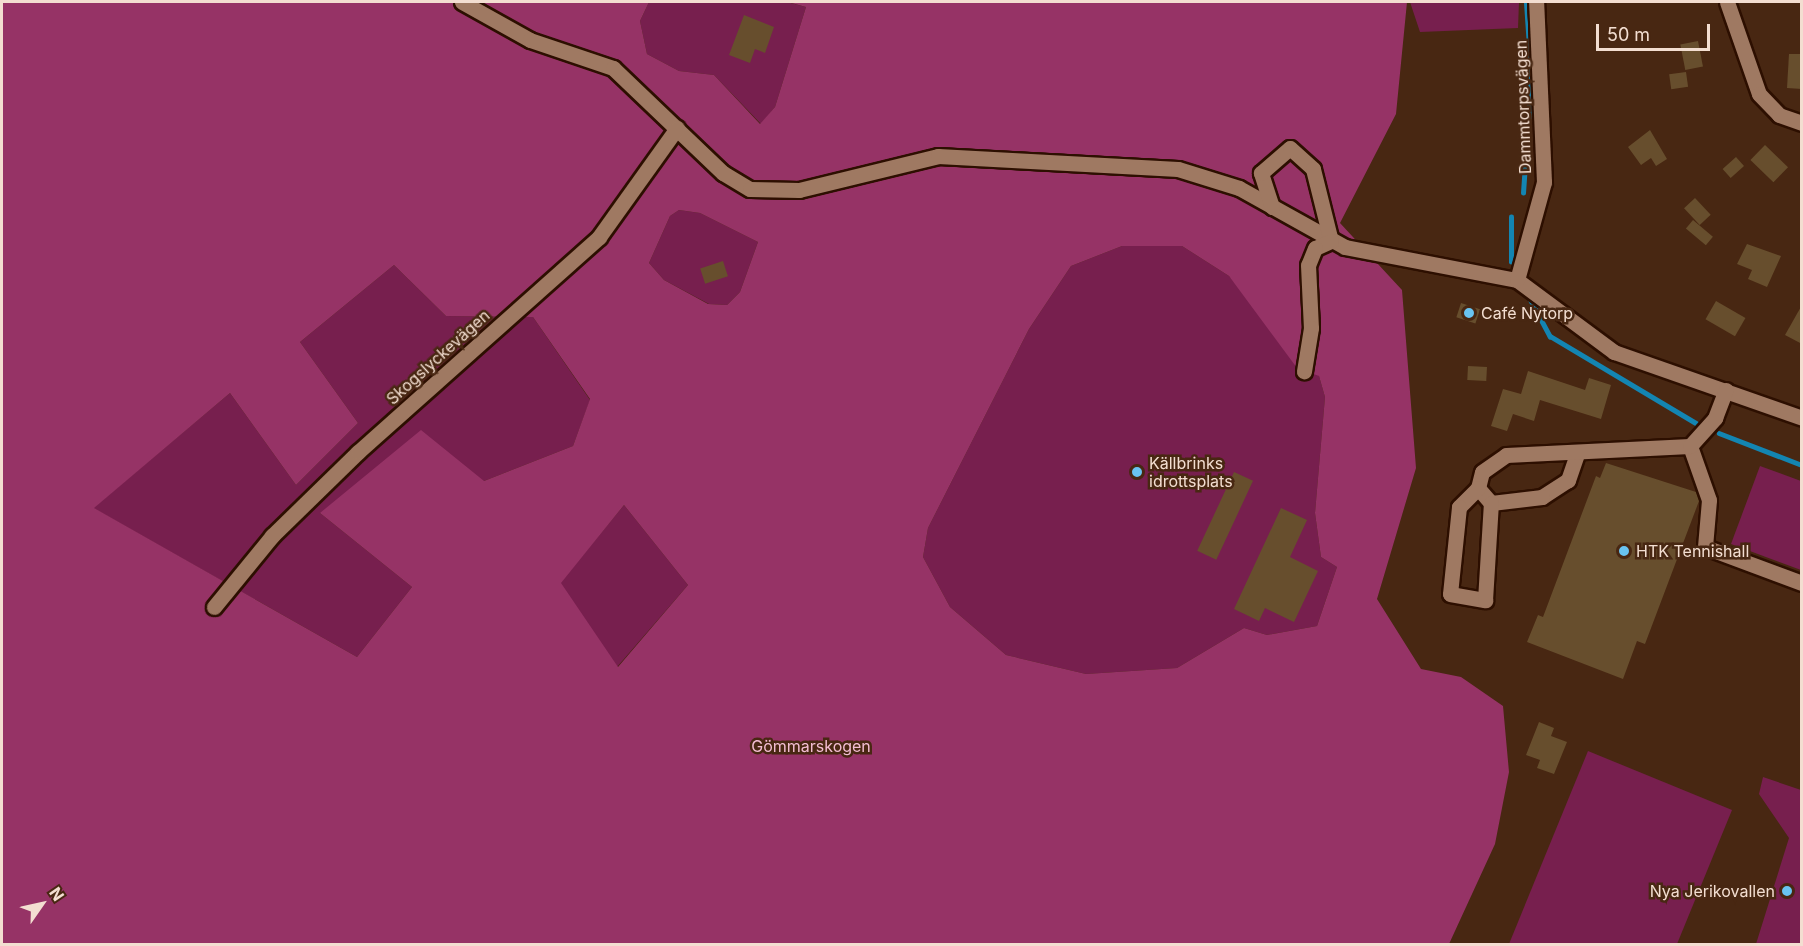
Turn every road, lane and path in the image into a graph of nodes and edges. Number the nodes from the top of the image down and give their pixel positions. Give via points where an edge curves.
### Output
1 (462, 2) edge
2 (1536, 2) edge
3 (1727, 2) edge
4 (1802, 123) edge
5 (677, 128) junction
6 (1272, 207) junction
7 (1331, 241) junction
8 (1517, 280) junction
9 (1304, 371) dead end
10 (1726, 390) junction
11 (1800, 414) edge
12 (1690, 446) junction
13 (1577, 454) junction
14 (1478, 488) junction
15 (1491, 503) junction
16 (1802, 583) edge
17 (214, 607) dead end

1 - 5 street via 530,40 614,68
2 - 8 street, Dammtorpsvägen via 1544,182
3 - 4 street via 1759,94 1779,115
5 - 6 street via 732,180 762,191 799,190 918,159 981,155 1077,167 1178,168 1239,188
5 - 17 street, Skogslyckevägen via 599,237 358,452 272,536
6 - 7 street
6 - 7 street via 1261,173 1290,148 1313,169
7 - 8 street via 1407,263
7 - 9 street via 1315,248 1308,264 1311,328
8 - 10 street via 1614,352
10 - 11 street
10 - 12 street via 1715,418
12 - 13 street
12 - 16 street via 1709,500 1705,547
13 - 14 street via 1506,455 1482,472
13 - 15 street via 1561,488 1542,497
14 - 15 street
14 - 15 street via 1459,507 1450,594 1485,600

